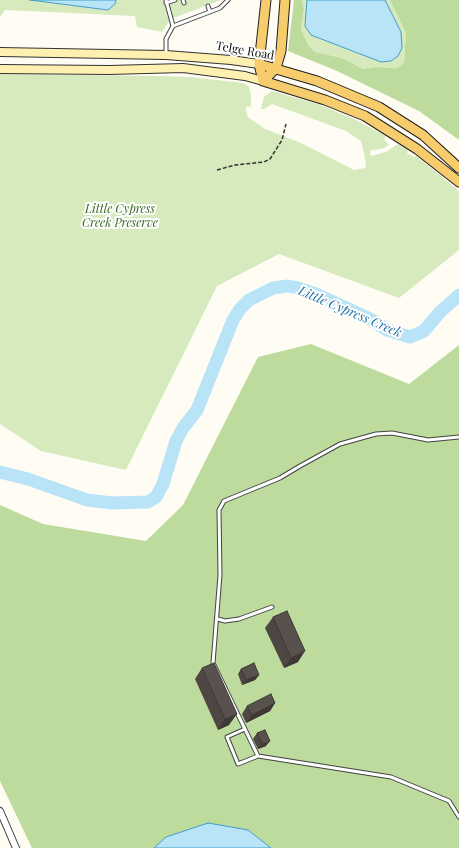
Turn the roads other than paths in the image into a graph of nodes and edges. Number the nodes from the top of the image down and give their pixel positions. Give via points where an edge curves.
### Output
1 (175, 0) edge
2 (228, 0) edge
3 (266, 0) edge
4 (285, 0) edge
5 (166, 1) edge
6 (208, 6) dead end
7 (199, 9) dead end
8 (210, 12) junction
9 (187, 14) dead end
10 (201, 15) junction
11 (189, 20) junction
12 (173, 26) junction
13 (0, 52) edge
14 (166, 55) junction
15 (259, 64) junction
16 (276, 68) junction
17 (0, 69) edge
18 (263, 81) junction
19 (459, 168) edge
20 (459, 182) edge
21 (459, 436) edge
22 (272, 606) dead end
23 (218, 619) junction
24 (245, 729) junction
25 (258, 756) junction
26 (0, 811) edge
27 (459, 817) edge
28 (16, 848) edge

1 - 5 lane
2 - 8 lane via 220,8
3 - 15 main road
4 - 16 main road via 281,52
5 - 12 lane
6 - 8 lane
7 - 10 lane
8 - 10 lane
9 - 11 lane
10 - 11 lane
11 - 12 lane
12 - 14 lane via 166,39
13 - 14 main road, Telge Road
14 - 15 main road, Telge Road
15 - 16 main road, Telge Road
15 - 18 main road
16 - 18 main road
16 - 19 main road, Telge Road via 356,96 398,118 423,135
17 - 18 main road, Telge Road via 183,68 245,76
18 - 20 main road, Telge Road via 365,116 417,149
21 - 23 lane via 428,440 392,433 376,434 340,444 280,478 224,501 219,510
22 - 23 lane via 239,619
23 - 24 lane via 213,663
24 - 25 lane
24 - 25 lane via 227,738 238,764
25 - 27 lane via 390,777 449,801
26 - 28 street

